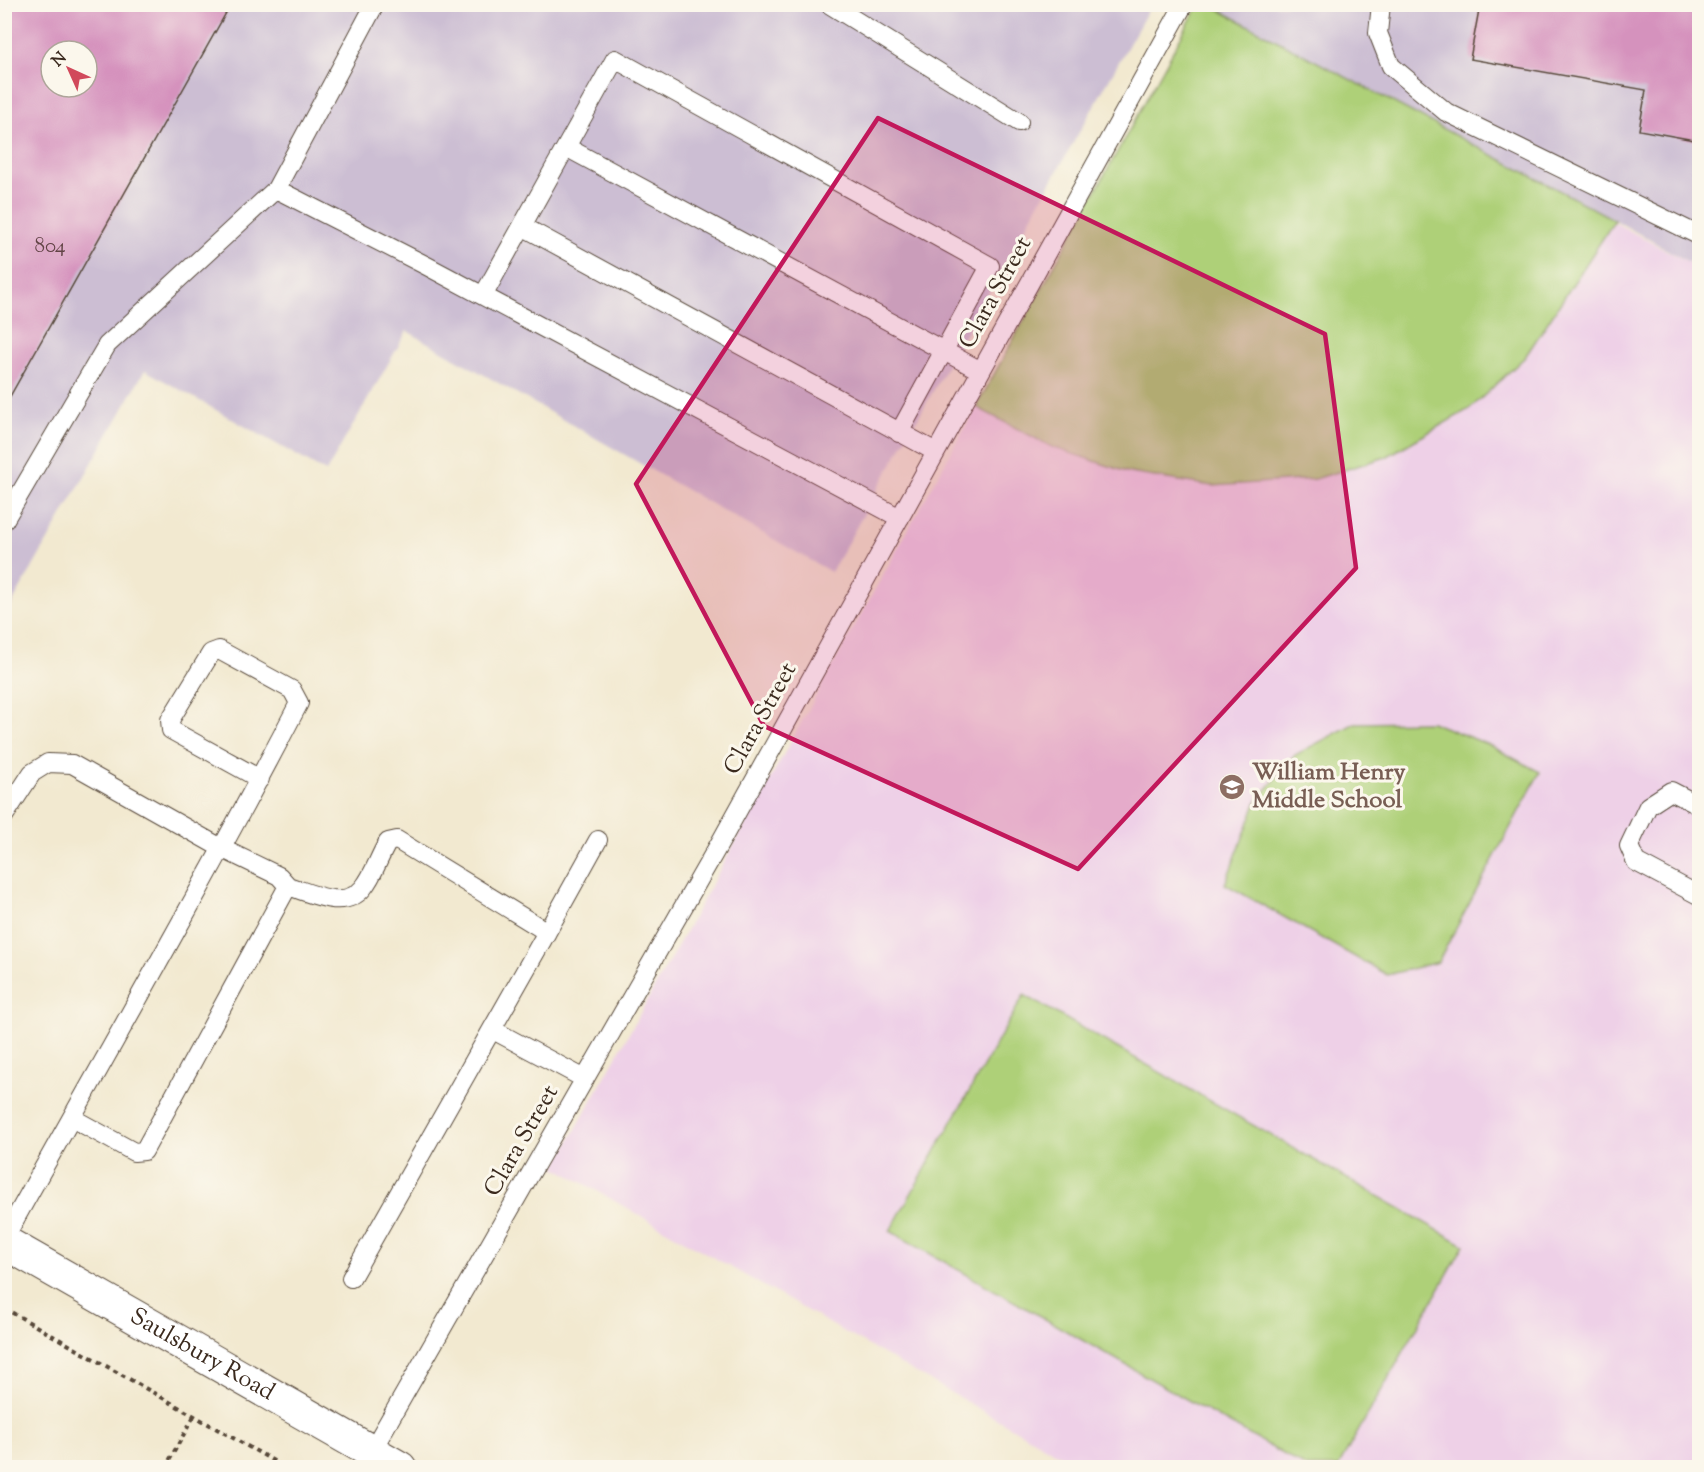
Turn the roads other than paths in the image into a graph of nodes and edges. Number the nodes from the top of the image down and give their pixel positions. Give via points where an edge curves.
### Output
1 (375, 4) edge
2 (829, 4) edge
3 (1184, 4) edge
4 (1381, 4) edge
5 (1019, 122) dead end
6 (566, 147) junction
7 (276, 189) junction
8 (522, 226) junction
9 (1700, 236) edge
10 (483, 296) junction
11 (944, 351) junction
12 (981, 371) junction
13 (900, 433) junction
14 (936, 452) junction
15 (900, 518) junction
16 (4, 521) edge
17 (260, 779) junction
18 (1700, 806) edge
19 (4, 816) edge
20 (598, 840) dead end
21 (223, 849) junction
22 (288, 886) junction
23 (1700, 896) edge
24 (547, 932) junction
25 (493, 1030) junction
26 (585, 1079) junction
27 (72, 1118) junction
28 (4, 1240) edge
29 (351, 1278) dead end
30 (367, 1459) edge
31 (400, 1467) edge

1 - 7 lane
2 - 5 lane
3 - 12 lane, Clara Street
4 - 9 lane via 1378,33 1391,66 1446,112
6 - 8 lane
6 - 11 lane
6 - 11 lane via 615,59 990,266
7 - 10 lane
7 - 16 lane via 107,345
8 - 10 lane
8 - 13 lane
10 - 15 lane
11 - 12 lane
11 - 13 lane
12 - 14 lane, Clara Street
13 - 14 lane
14 - 15 lane, Clara Street
15 - 26 lane, Clara Street
17 - 17 lane via 299,703 292,690 219,650 211,653 170,720 171,729
17 - 21 lane
18 - 23 lane via 1671,791 1648,806 1629,846 1636,862
19 - 21 lane via 32,773 48,763 72,764
20 - 24 lane
21 - 22 lane via 279,876
21 - 27 lane
22 - 24 lane via 334,900 349,899 363,888 388,842 397,840
22 - 27 lane via 144,1151 134,1152
24 - 25 lane
25 - 26 lane
25 - 29 lane
26 - 30 lane, Clara Street
27 - 28 lane
28 - 30 main road, Saulsbury Road
30 - 31 main road, Saulsbury Road

